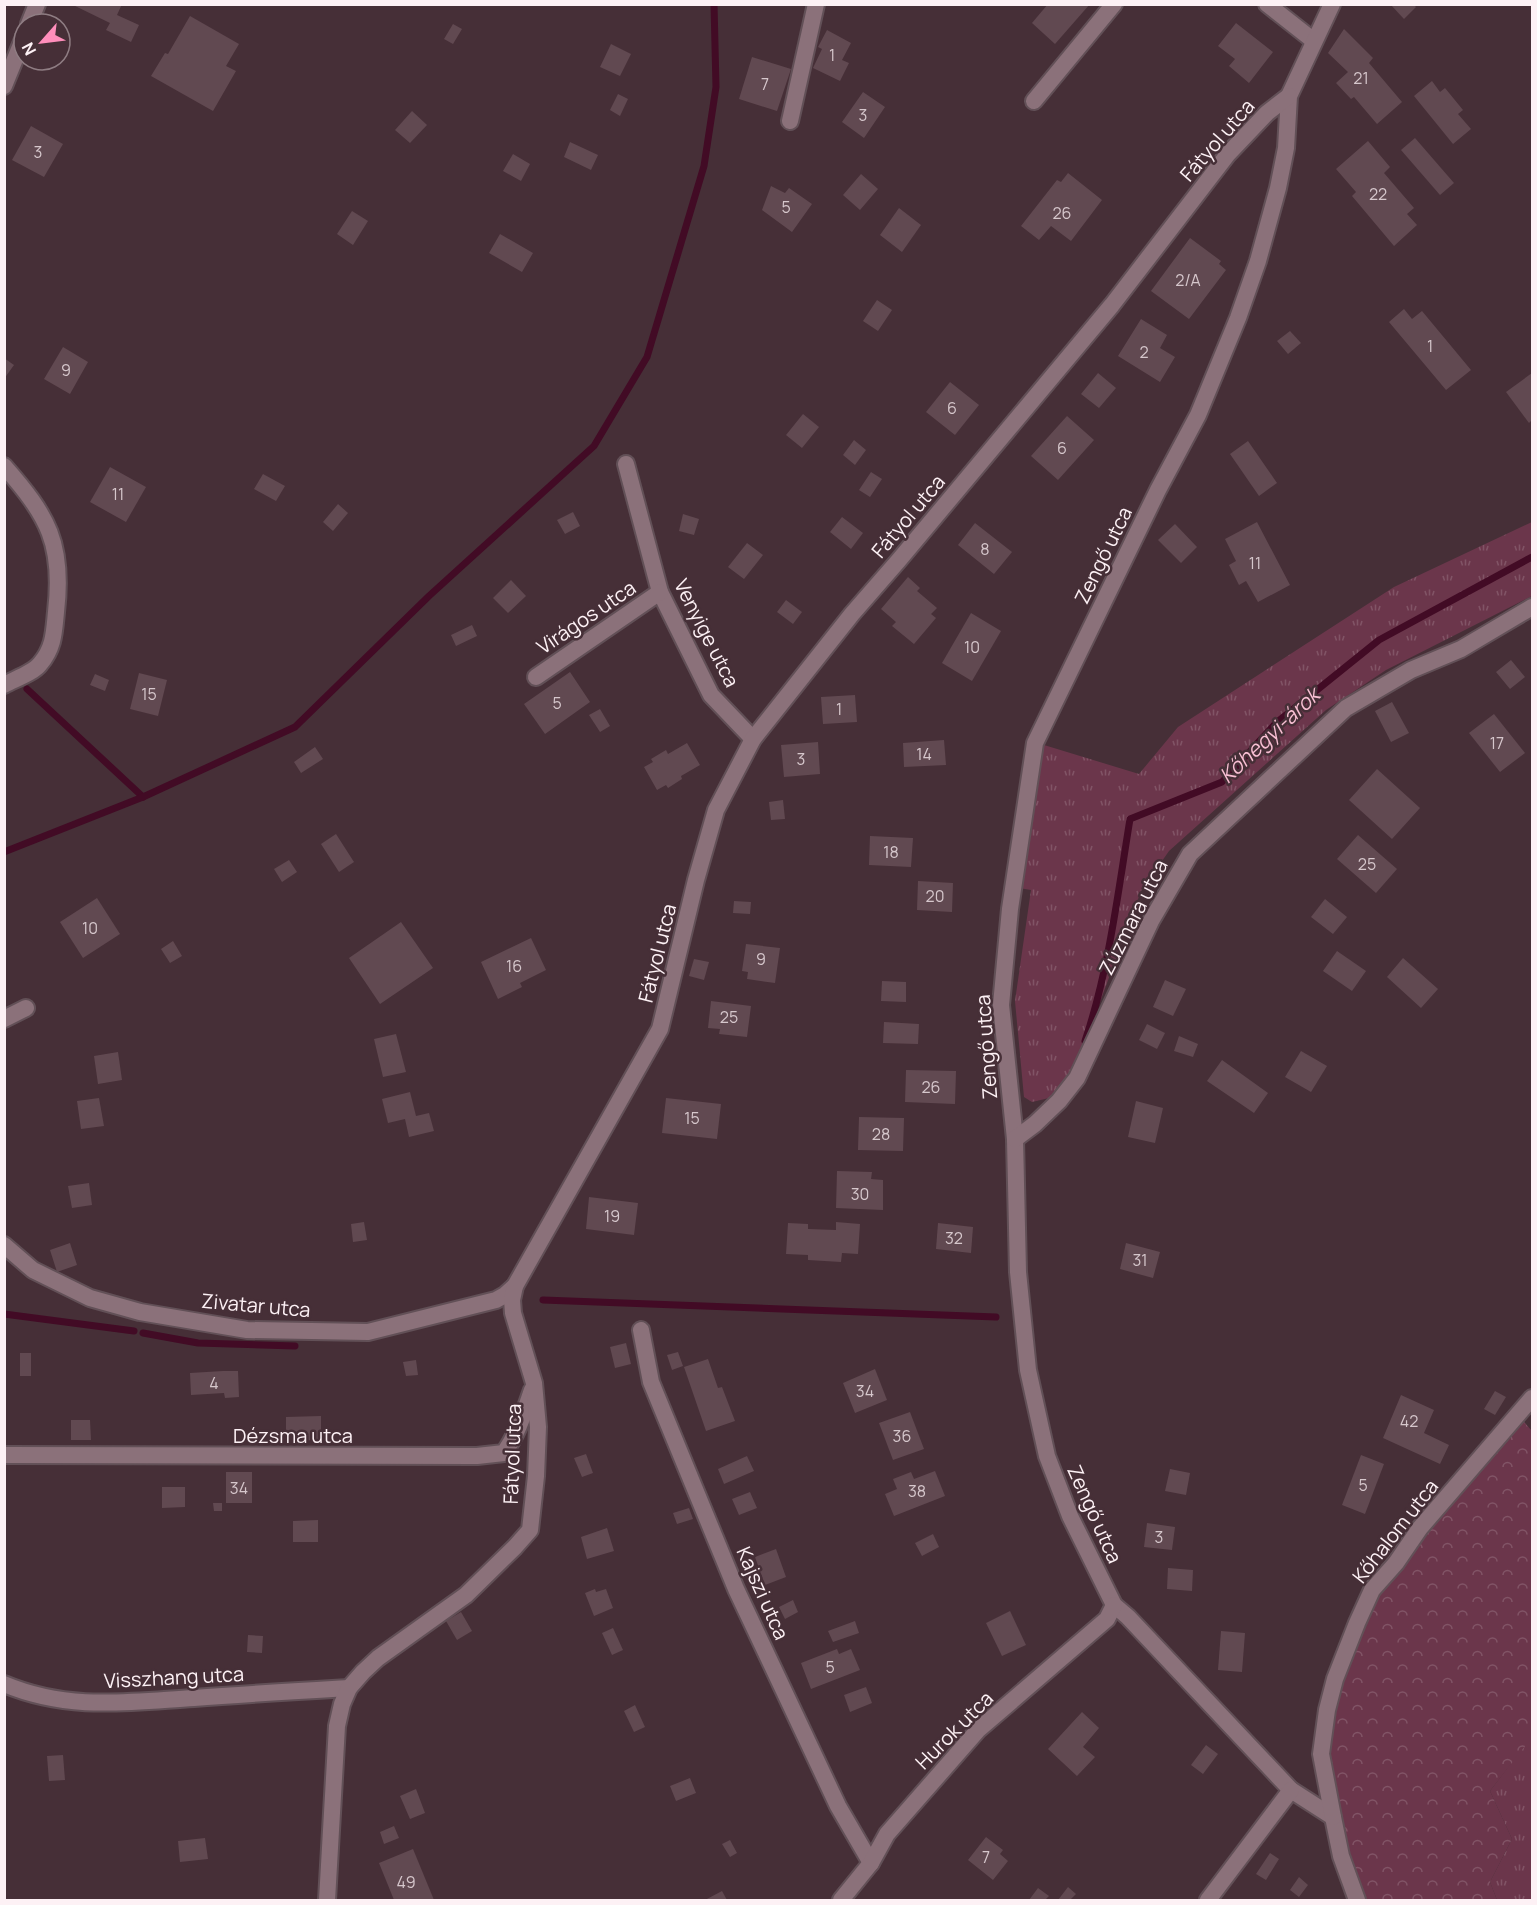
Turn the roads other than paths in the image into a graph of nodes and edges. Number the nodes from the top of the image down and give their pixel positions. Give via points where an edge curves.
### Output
1 (816, 4) edge
2 (1114, 4) edge
3 (1267, 4) edge
4 (1332, 4) edge
5 (1314, 41) junction
6 (12, 66) edge
7 (4, 86) edge
8 (1289, 96) junction
9 (1034, 101) dead end
10 (790, 121) dead end
11 (626, 464) dead end
12 (4, 466) edge
13 (660, 592) junction
14 (1533, 607) edge
15 (536, 677) dead end
16 (4, 685) edge
17 (753, 739) junction
18 (26, 1008) dead end
19 (4, 1019) edge
20 (1015, 1139) junction
21 (4, 1245) edge
22 (515, 1286) junction
23 (641, 1330) dead end
24 (534, 1383) junction
25 (1533, 1398) edge
26 (4, 1455) edge
27 (1114, 1605) junction
28 (4, 1684) edge
29 (349, 1688) junction
30 (1291, 1791) junction
31 (1333, 1817) junction
32 (871, 1863) junction
33 (327, 1900) edge
34 (840, 1900) edge
35 (1208, 1900) edge
36 (1357, 1900) edge

1 - 10 street
2 - 9 street
3 - 5 street
4 - 5 street
5 - 8 street
6 - 7 street
8 - 17 street, Fátyol utca via 1228,154 1112,305 852,614
8 - 20 street, Zengő utca via 1286,148 1278,188 1238,318 1198,415 1035,743 1010,909 1001,1005
11 - 13 street, Venyige utca
12 - 16 street via 36,505 54,540 58,575 54,642 39,666
13 - 15 street, Virágos utca
13 - 17 street, Venyige utca via 711,696
14 - 20 street, Zúzmara utca via 1346,708 1190,854 1151,921 1077,1078 1059,1101
17 - 22 street, Fátyol utca via 716,810 660,1029
18 - 19 street
20 - 27 street, Zengő utca via 1018,1272 1028,1370 1047,1456 1070,1516
21 - 22 street, Zivatar utca via 33,1270 90,1298 140,1312 247,1329 368,1332 496,1300
22 - 24 street, Fátyol utca via 513,1313
23 - 32 street, Kajszi utca via 651,1382 736,1589 838,1806
24 - 26 street, Dézsma utca via 521,1423 504,1453
24 - 29 street, Fátyol utca via 538,1427 530,1530 466,1595 378,1658
25 - 31 street, Kőhalom utca via 1420,1528 1372,1590 1335,1679 1327,1710 1321,1754
27 - 30 street, Zengő utca
27 - 32 street, Hurok utca via 1107,1619 978,1730 887,1834
28 - 29 street, Visszhang utca via 57,1700 101,1704
29 - 33 street, Fátyol utca via 337,1726
30 - 31 street, Zengő utca
30 - 35 street
31 - 36 street via 1346,1873
32 - 34 street, Hurok utca

